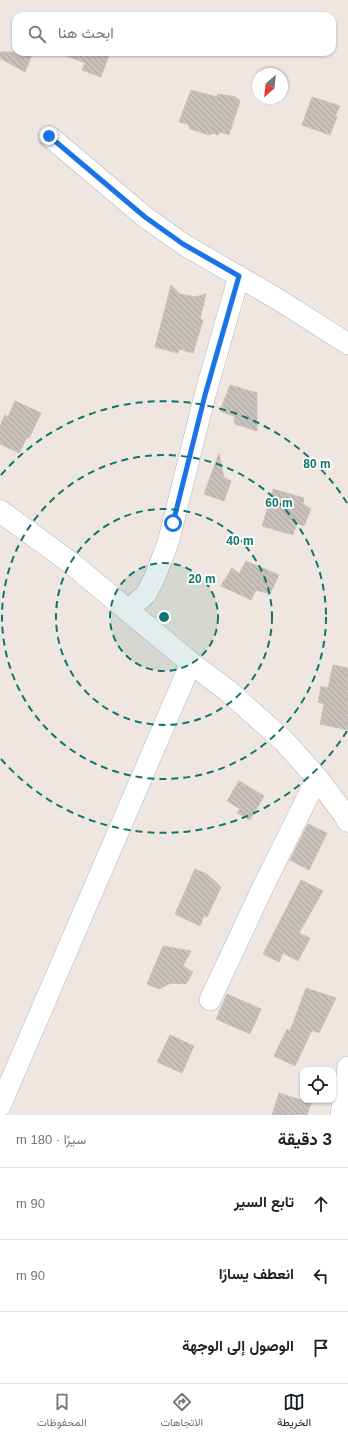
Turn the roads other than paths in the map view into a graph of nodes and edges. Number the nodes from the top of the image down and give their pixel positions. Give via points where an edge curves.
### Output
1 (49, 136) dead end
2 (239, 276) junction
3 (348, 344) edge
4 (0, 511) edge
5 (127, 610) junction
6 (191, 663) junction
7 (317, 778) junction
8 (348, 821) edge
9 (210, 1000) dead end
10 (348, 1067) edge
11 (0, 1106) edge
12 (341, 1115) edge

1 - 2 street via 145,217 183,244
2 - 3 street
2 - 5 street via 205,395 168,543 146,594
4 - 5 street via 71,563
5 - 6 street
6 - 7 street via 227,690 284,741
6 - 11 street
7 - 8 street
7 - 9 street
10 - 12 street

